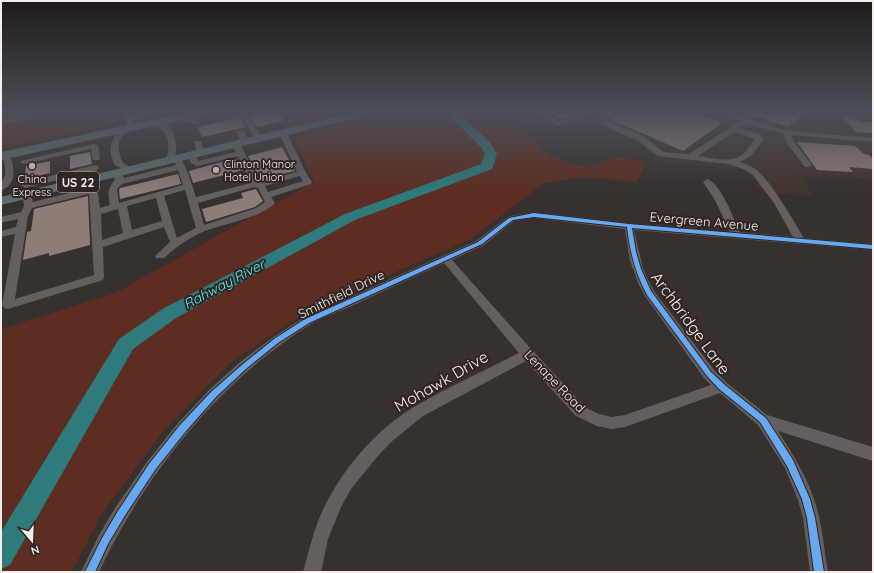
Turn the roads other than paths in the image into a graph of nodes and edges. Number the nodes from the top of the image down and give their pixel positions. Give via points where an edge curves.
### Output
1 (85, 139) edge
2 (90, 139) edge
3 (115, 139) edge
4 (171, 139) edge
5 (250, 139) edge
6 (290, 139) edge
7 (641, 139) edge
8 (718, 139) edge
9 (760, 139) edge
10 (789, 139) edge
11 (847, 139) edge
12 (872, 141) edge
13 (240, 143) junction
14 (85, 148) junction
15 (35, 154) junction
16 (691, 157) junction
17 (96, 158) dead end
18 (6, 159) edge
19 (24, 162) dead end
20 (176, 162) junction
21 (730, 162) junction
22 (808, 165) dead end
23 (130, 170) junction
24 (302, 173) junction
25 (92, 177) junction
26 (118, 177) junction
27 (707, 182) dead end
28 (258, 184) junction
29 (188, 186) junction
30 (1, 187) edge
31 (159, 194) junction
32 (266, 196) junction
33 (4, 197) edge
34 (26, 199) junction
35 (193, 201) junction
36 (118, 206) junction
37 (96, 212) junction
38 (534, 215) joint
39 (5, 219) edge
40 (167, 223) junction
41 (629, 226) junction
42 (21, 229) junction
43 (201, 229) junction
44 (5, 233) edge
45 (129, 234) junction
46 (736, 234) junction
47 (800, 240) junction
48 (175, 243) junction
49 (97, 245) junction
50 (873, 247) edge
51 (160, 256) dead end
52 (445, 258) junction
53 (528, 354) junction
54 (722, 387) junction
55 (762, 420) junction
56 (873, 454) edge
57 (90, 572) edge
58 (312, 572) edge
59 (819, 572) edge

1 - 15 highway
2 - 14 street
3 - 23 street via 118,163
4 - 20 street
5 - 13 highway, US 22
6 - 24 street
7 - 16 street via 661,154
8 - 16 street
9 - 21 street via 746,157
10 - 22 street
11 - 12 street
13 - 20 highway, US 22 via 197,150
13 - 28 street
14 - 15 street
14 - 17 street via 94,146
15 - 18 highway
15 - 19 street
16 - 21 street
18 - 30 street via 11,169 9,180
20 - 23 highway, US 22
20 - 26 street via 132,180
20 - 29 street
21 - 47 street via 756,173
23 - 26 highway, US 22
24 - 28 street
24 - 32 street via 308,182
25 - 26 highway, US 22
25 - 34 highway, US 22
25 - 34 street via 43,180
25 - 37 street
26 - 36 street via 112,190
27 - 46 street via 713,188
28 - 32 street
28 - 35 street
29 - 31 street
29 - 35 street
31 - 36 street
31 - 40 street
32 - 43 street via 270,203 259,210
33 - 34 highway, US 22
34 - 39 street
34 - 42 street
35 - 43 street
36 - 37 street
36 - 45 street
37 - 49 street
38 - 41 street, Evergreen Avenue
38 - 52 street, Smithfield Drive via 511,219 480,243
39 - 44 street
40 - 45 street
40 - 48 street
41 - 46 street, Evergreen Avenue
41 - 54 street, Archbridge Lane via 641,281 693,354
42 - 44 street
42 - 49 street via 8,305 99,277
43 - 48 street
45 - 49 street
46 - 47 street, Evergreen Avenue
47 - 50 street, Evergreen Avenue
48 - 51 street
52 - 53 street, Lenape Road
52 - 57 street, Smithfield Drive via 307,321 276,341 245,366 214,394 152,467 113,527
53 - 54 street, Lenape Road via 581,412 597,420 612,423 625,421
53 - 58 street, Mohawk Drive via 418,412 372,451 343,490 331,513 320,538
54 - 55 street, Archbridge Lane
55 - 56 street
55 - 59 street, Archbridge Lane via 790,463 806,499

